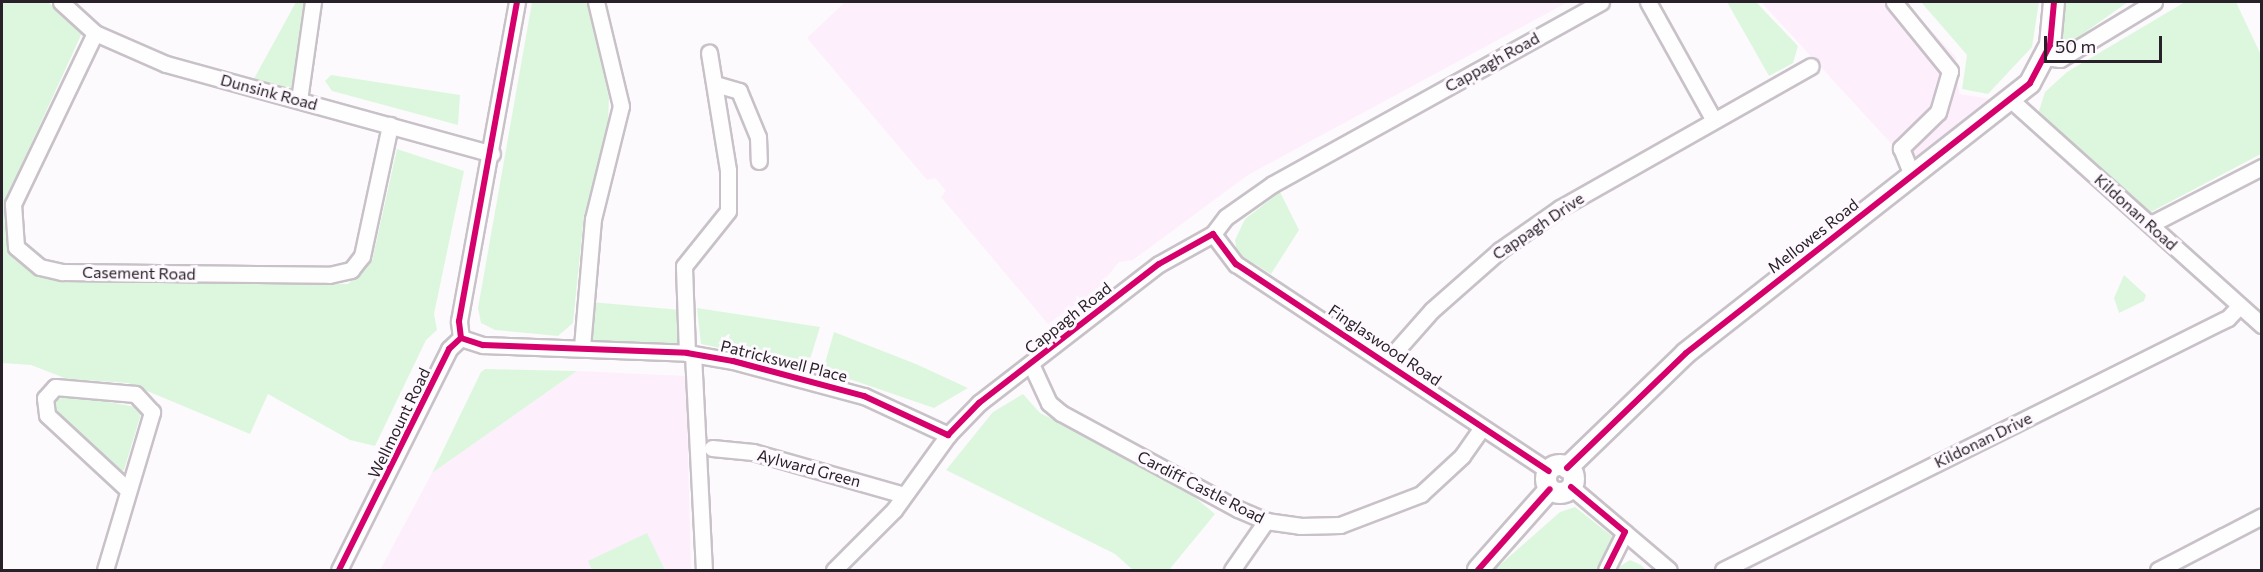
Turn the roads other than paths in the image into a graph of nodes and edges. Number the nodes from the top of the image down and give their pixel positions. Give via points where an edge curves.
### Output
1 (61, 2) edge
2 (313, 2) edge
3 (517, 2) edge
4 (596, 2) edge
5 (1601, 2) edge
6 (1648, 2) edge
7 (1894, 2) edge
8 (2143, 4) edge
9 (2055, 9) edge
10 (95, 33) junction
11 (709, 53) dead end
12 (2045, 57) junction
13 (1811, 66) dead end
14 (715, 84) junction
15 (299, 100) junction
16 (2011, 100) junction
17 (1713, 119) junction
18 (390, 126) junction
19 (492, 154) junction
20 (759, 161) dead end
21 (2262, 167) edge
22 (1912, 177) junction
23 (2151, 224) junction
24 (1213, 234) junction
25 (2239, 306) junction
26 (2262, 325) edge
27 (461, 338) junction
28 (582, 347) junction
29 (690, 354) junction
30 (1386, 362) junction
31 (1031, 363) junction
32 (1482, 427) junction
33 (948, 435) junction
34 (712, 448) dead end
35 (1559, 479) junction
36 (128, 490) junction
37 (904, 495) junction
38 (2262, 516) edge
39 (1266, 521) junction
40 (1625, 532) junction
41 (105, 570) edge
42 (339, 570) edge
43 (704, 570) edge
44 (834, 570) edge
45 (1232, 570) edge
46 (1478, 570) edge
47 (1605, 570) edge
48 (1669, 570) edge
49 (1723, 570) edge
50 (2158, 570) edge

1 - 10 street, Dunsink Road
2 - 15 street
3 - 19 street
4 - 28 street via 621,106 593,219
5 - 24 street, Cappagh Road via 1273,184 1226,217
6 - 17 street
7 - 22 street via 1950,71 1938,112 1901,148
8 - 12 street via 2060,59
9 - 12 main road, Mellowes Road
10 - 15 street, Dunsink Road via 166,64
10 - 18 street, Casement Road via 13,204 16,247 40,267 62,272 329,275 351,270 362,256
11 - 14 street
12 - 16 main road, Mellowes Road via 2030,83
13 - 17 street, Cappagh Drive
14 - 20 street via 739,91 758,137
14 - 29 street via 728,170 728,211 684,266
15 - 18 street, Dunsink Road
16 - 22 main road, Mellowes Road
16 - 23 street, Kildonan Road
17 - 30 street, Cappagh Drive via 1500,250 1432,310
18 - 19 street, Dunsink Road
19 - 27 street via 459,321
21 - 23 street
22 - 35 main road, Mellowes Road via 1686,353
23 - 25 street, Kildonan Road
24 - 30 street, Finglaswood Road via 1236,264
24 - 31 street, Cappagh Road via 1159,264
25 - 26 street, Kildonan Road
25 - 49 street, Kildonan Drive via 2228,318
27 - 28 street, Patrickswell Place via 483,345
27 - 42 street, Wellmount Road via 449,349
28 - 29 street, Patrickswell Place
29 - 33 street, Patrickswell Place via 854,393
29 - 43 street
30 - 32 street, Finglaswood Road
31 - 33 street, Cappagh Road
31 - 39 street, Cardiff Castle Road via 1049,402 1061,413
32 - 35 street, Finglaswood Road
32 - 39 street, Cardiff Castle Road via 1462,456 1421,494 1383,512 1340,525
33 - 37 street, Cappagh Road
34 - 37 street, Aylward Green via 753,452
35 - 40 street, Finglaswood Road
35 - 46 main road, Mellowes Road
36 - 36 street via 152,412 146,400 135,394 55,387 45,398 47,415
36 - 41 street
37 - 44 street, Cappagh Road
38 - 50 street
39 - 45 street
40 - 47 street
40 - 48 street, Finglaswood Road

